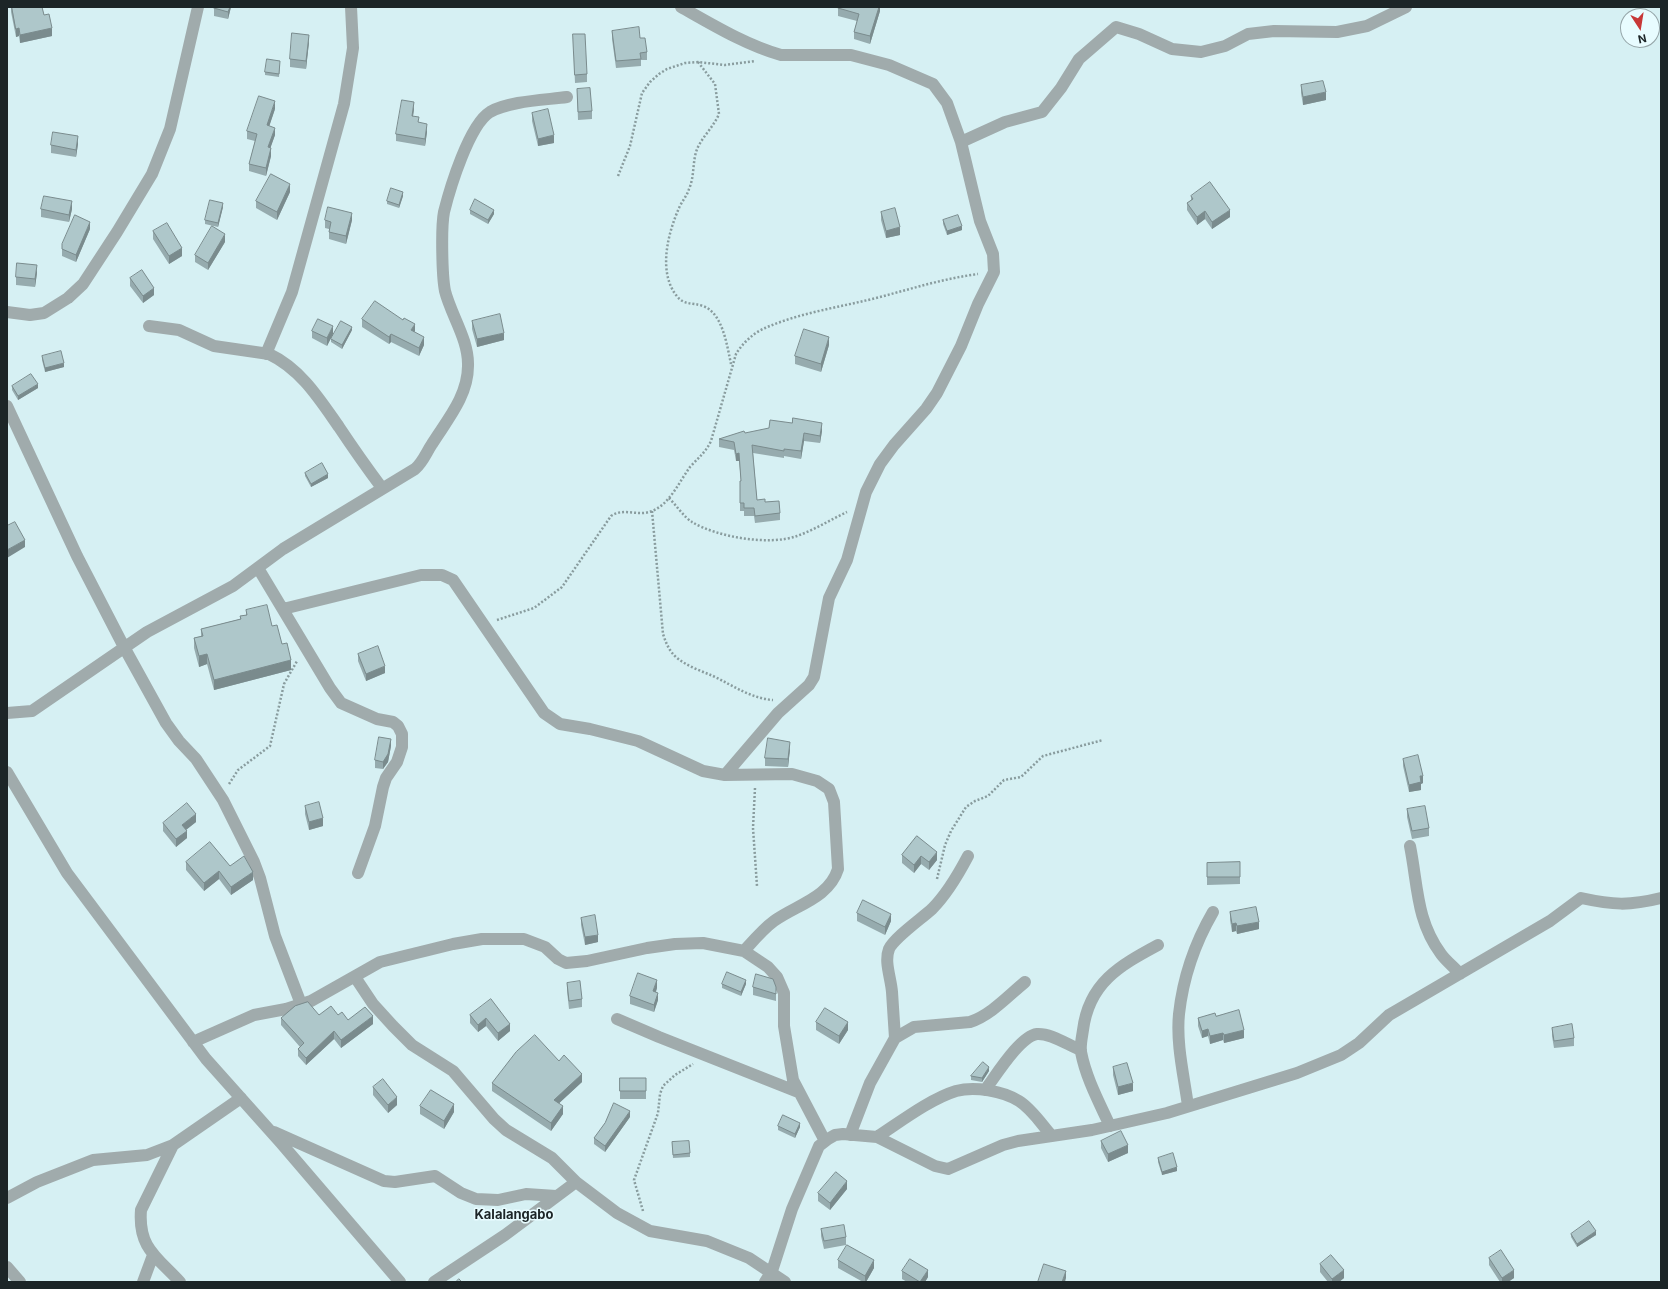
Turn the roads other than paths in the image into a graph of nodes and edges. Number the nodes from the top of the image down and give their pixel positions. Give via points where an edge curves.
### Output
1 (198, 7) edge
2 (351, 7) edge
3 (681, 7) edge
4 (1406, 7) edge
5 (567, 96) dead end
6 (961, 142) junction
7 (7, 312) edge
8 (149, 326) dead end
9 (266, 354) junction
10 (7, 406) edge
11 (382, 488) junction
12 (258, 568) junction
13 (282, 608) junction
14 (124, 647) junction
15 (7, 713) edge
16 (725, 775) junction
17 (9, 779) edge
18 (1410, 846) dead end
19 (968, 856) dead end
20 (358, 874) dead end
21 (1661, 898) edge
22 (1213, 912) dead end
23 (1158, 945) dead end
24 (744, 951) junction
25 (1460, 974) junction
26 (355, 977) junction
27 (1025, 982) dead end
28 (300, 1004) junction
29 (617, 1018) dead end
30 (895, 1038) junction
31 (193, 1042) junction
32 (1081, 1050) junction
33 (985, 1090) junction
34 (798, 1092) junction
35 (241, 1098) junction
36 (1188, 1106) junction
37 (1110, 1126) junction
38 (271, 1131) junction
39 (850, 1135) junction
40 (1052, 1136) junction
41 (877, 1137) junction
42 (825, 1141) junction
43 (173, 1145) junction
44 (576, 1182) junction
45 (556, 1196) junction
46 (7, 1198) edge
47 (153, 1255) junction
48 (7, 1268) edge
49 (772, 1271) junction
50 (20, 1282) edge
51 (143, 1282) edge
52 (180, 1282) edge
53 (400, 1282) edge
54 (434, 1282) edge
55 (765, 1282) edge
56 (785, 1282) edge

1 - 7 street via 170,128 152,174 118,232 83,284 68,298 44,313
2 - 9 street via 353,48 341,118 292,292
3 - 6 street via 746,42 781,55 851,55 909,72 933,84 947,103
4 - 6 street via 1367,26 1337,32 1274,31 1248,34 1225,46 1201,52 1172,49 1116,27 1080,59 1042,112 1005,122
5 - 11 street via 492,111 482,118 465,148 444,213 443,275 445,291 464,342 469,365 466,380 457,406 428,448 422,462 415,469
6 - 16 street via 980,221 993,254 994,272 940,388 926,409 880,464 861,505 847,560 829,598 814,677 809,685 778,713
8 - 9 street via 179,330 214,346
9 - 11 street via 277,358 301,377
10 - 14 street via 77,556
11 - 12 street via 283,549
12 - 13 street
12 - 14 street via 233,586
13 - 16 street via 421,575 442,574 453,580 544,713 556,722 638,742 703,771
13 - 20 street via 341,703 377,719 393,722 402,734 402,746 397,762 386,778
14 - 15 street via 32,711
14 - 28 street via 166,724 196,759 223,800 260,878 275,936
16 - 24 street via 756,773 800,776 817,781 829,789 834,802 838,869 834,879 819,895 775,920
17 - 31 street via 67,873
18 - 25 street via 1418,905 1428,935
19 - 30 street via 957,877 932,909 893,942 889,950 887,965 892,990
21 - 25 street via 1639,904 1610,905 1581,898 1550,921
22 - 36 street via 1198,938 1187,973 1179,1014 1179,1035
23 - 32 street via 1125,963 1107,978 1096,993 1085,1014
24 - 26 street via 703,943 675,944 586,962 566,963 545,947 524,939 482,939 392,959 368,968
24 - 34 street via 768,967 782,985 787,1050
25 - 36 street via 1389,1015 1341,1056 1297,1073
26 - 28 street via 311,1001
26 - 44 street via 373,1004 412,1045 453,1071 494,1119 512,1134 552,1158
27 - 30 street via 978,1019 914,1027
28 - 31 street via 254,1015
29 - 34 street
30 - 39 street via 870,1083
31 - 35 street
32 - 33 street via 1045,1035 1033,1036 1005,1063
32 - 37 street via 1087,1074
33 - 40 street via 998,1092 1019,1101
33 - 41 street via 957,1091 916,1111
34 - 42 street
35 - 38 street
35 - 43 street
36 - 37 street
37 - 40 street
38 - 45 street via 384,1181 395,1182 436,1176 469,1197 484,1201 526,1194
38 - 53 street
39 - 41 street
39 - 42 street via 835,1135
40 - 41 street via 1003,1145 948,1169 935,1166
42 - 49 street via 819,1146 792,1209
43 - 46 street via 147,1155 93,1160 37,1182
43 - 47 street via 141,1210 140,1221 144,1242
44 - 45 street
44 - 49 street via 617,1213 650,1231 707,1241 749,1258
45 - 54 street via 505,1235
47 - 51 street
47 - 52 street
48 - 50 street
49 - 55 street
49 - 56 street

